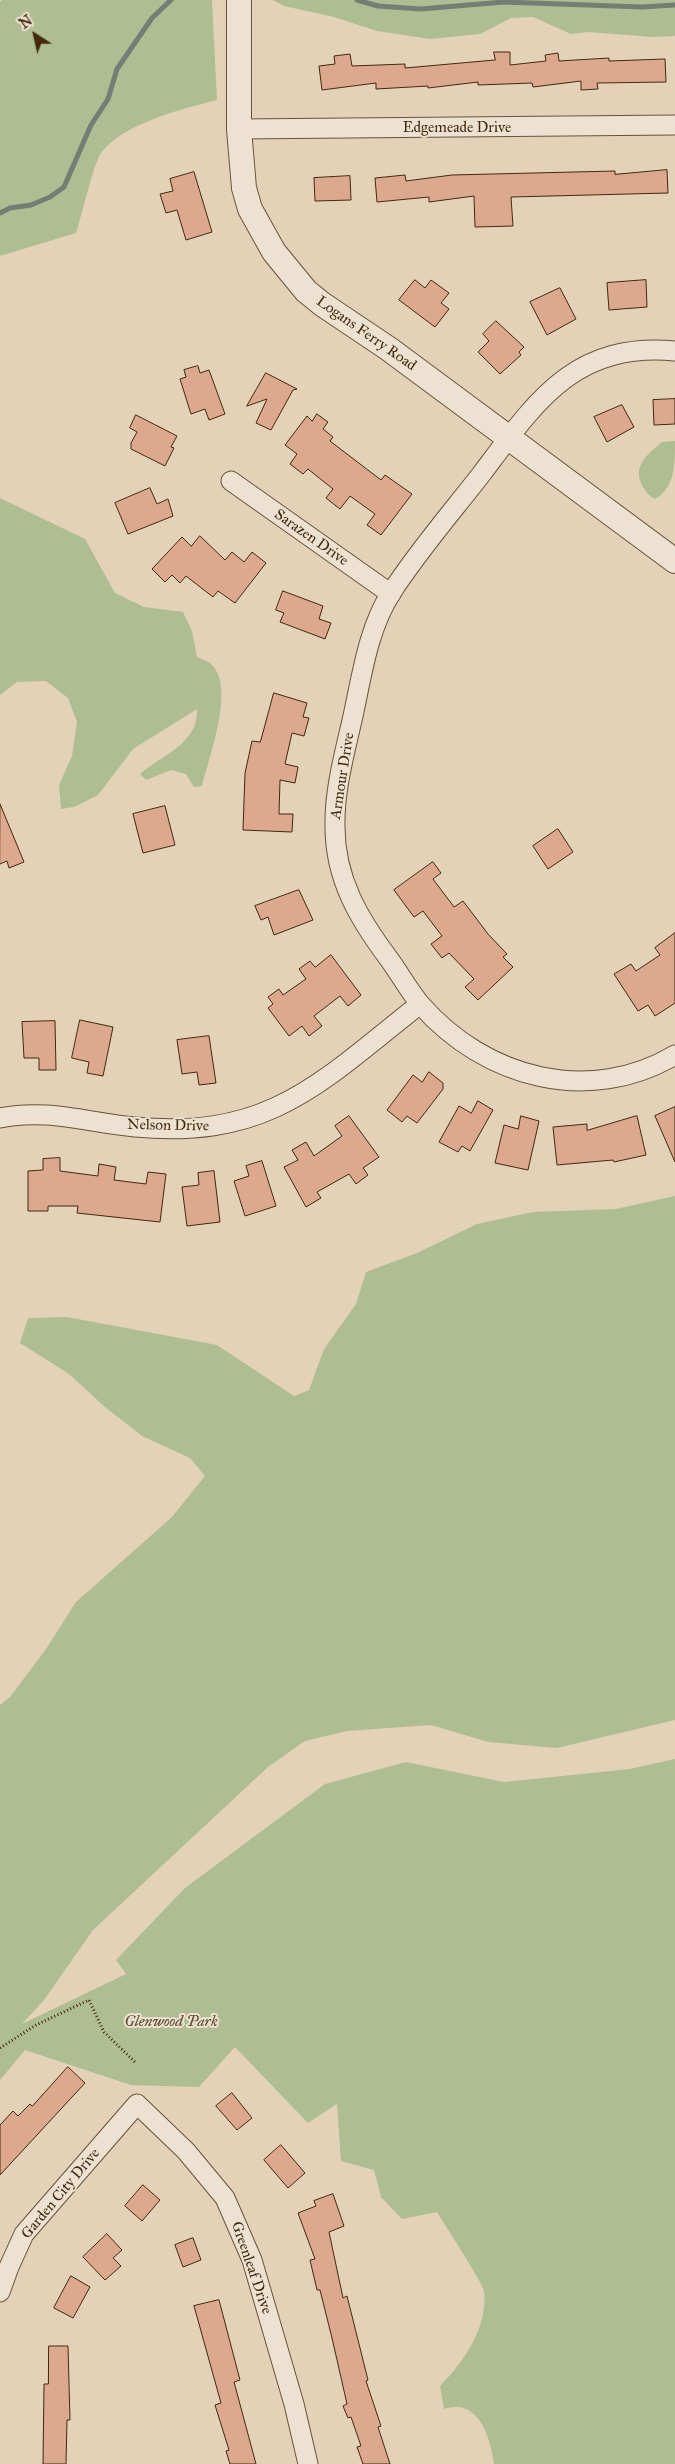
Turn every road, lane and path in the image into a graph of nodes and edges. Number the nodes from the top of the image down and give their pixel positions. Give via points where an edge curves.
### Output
1 (239, 0) edge
2 (675, 125) edge
3 (239, 129) junction
4 (675, 350) edge
5 (509, 437) junction
6 (230, 481) dead end
7 (675, 561) edge
8 (391, 594) junction
9 (420, 1004) junction
10 (675, 1055) edge
11 (0, 1118) edge
12 (0, 2048) edge
13 (136, 2063) dead end
14 (137, 2104) joint
15 (0, 2292) edge
16 (308, 2464) edge

1 - 3 street, Logans Ferry Road
2 - 3 street, Edgemeade Drive
3 - 5 street, Logans Ferry Road via 244,188 250,209 290,273 322,304
4 - 5 street, Armour Drive via 629,351 581,368 544,396
5 - 7 street, Logans Ferry Road
5 - 8 street, Armour Drive
6 - 8 street, Sarazen Drive
8 - 9 street, Armour Drive via 376,625 366,657 343,761 335,827 339,865 354,908
9 - 10 street, Armour Drive via 466,1045 511,1070 526,1074 564,1080 602,1079 636,1073
9 - 11 street, Nelson Drive via 310,1090 251,1118 187,1129 134,1127 62,1115
12 - 13 path via 36,2025 89,2000 104,2032
14 - 15 street, Garden City Drive via 24,2234
14 - 16 street, Greenleaf Drive via 186,2151 225,2198 252,2260

